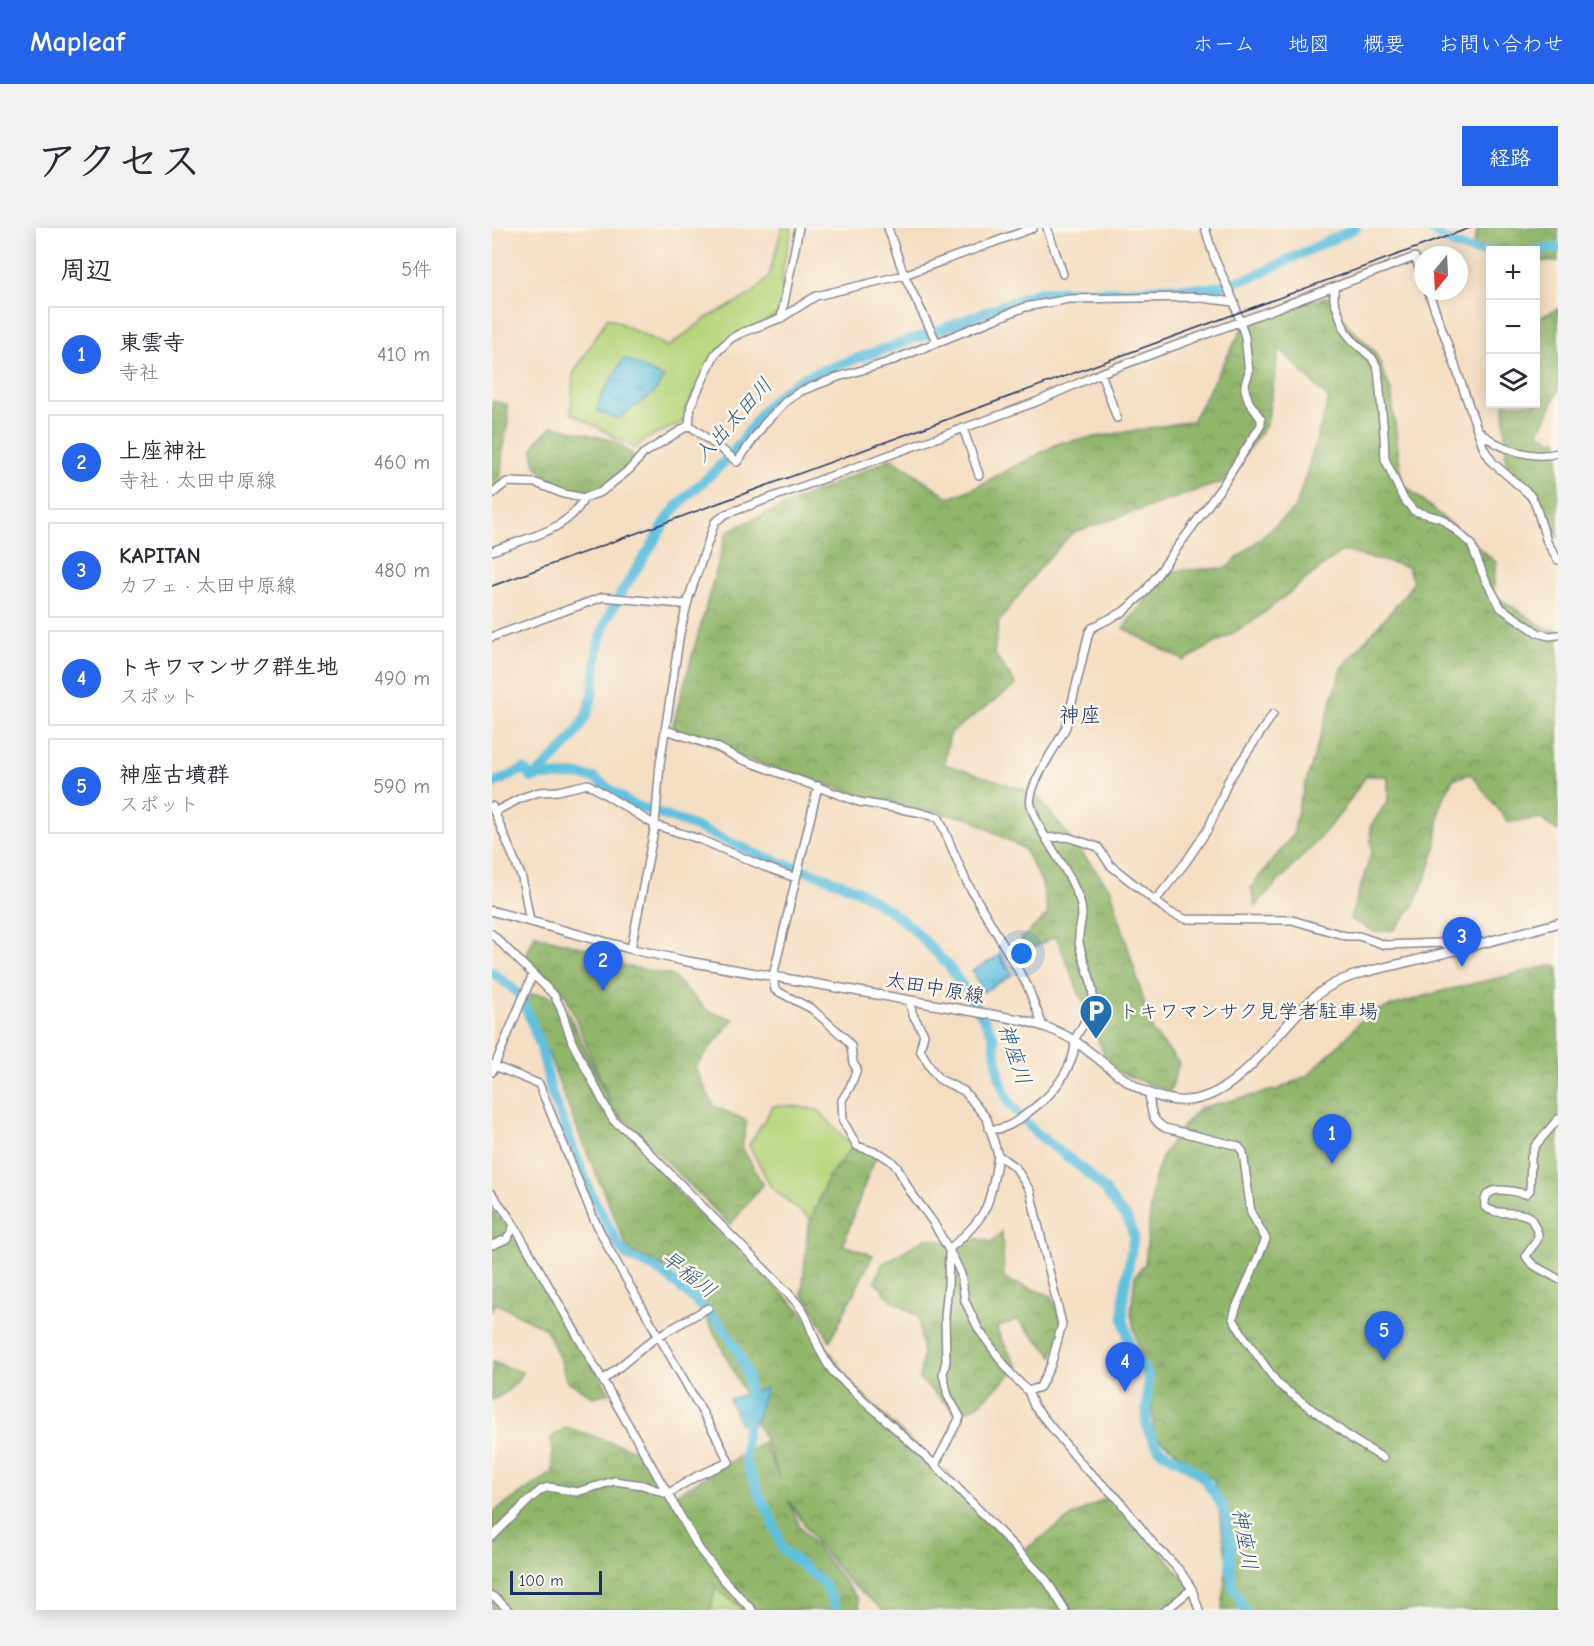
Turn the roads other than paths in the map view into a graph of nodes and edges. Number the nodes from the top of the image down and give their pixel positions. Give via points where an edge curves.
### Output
1 (799, 228) edge
2 (888, 228) edge
3 (1032, 228) edge
4 (1047, 228) edge
5 (1205, 228) edge
6 (1414, 257) edge
7 (1063, 274) dead end
8 (904, 275) junction
9 (1334, 287) junction
10 (1431, 300) edge
11 (1234, 302) junction
12 (781, 318) junction
13 (1241, 322) junction
14 (937, 343) junction
15 (1101, 373) junction
16 (1116, 418) dead end
17 (689, 426) junction
18 (963, 428) junction
19 (1478, 430) junction
20 (1558, 453) edge
21 (979, 475) dead end
22 (492, 494) edge
23 (584, 498) junction
24 (492, 551) edge
25 (1558, 560) edge
26 (688, 602) junction
27 (1558, 635) edge
28 (492, 637) edge
29 (1273, 714) dead end
30 (666, 730) junction
31 (818, 786) junction
32 (493, 809) edge
33 (655, 825) junction
34 (1046, 838) junction
35 (796, 878) junction
36 (1155, 901) junction
37 (492, 911) edge
38 (530, 921) junction
39 (1558, 923) edge
40 (492, 934) edge
41 (1463, 948) junction
42 (631, 949) junction
43 (533, 974) junction
44 (773, 976) junction
45 (909, 1000) junction
46 (1044, 1026) junction
47 (1075, 1041) junction
48 (493, 1067) edge
49 (1149, 1094) junction
50 (1558, 1119) edge
51 (989, 1129) junction
52 (998, 1155) junction
53 (492, 1194) edge
54 (514, 1226) junction
55 (492, 1245) edge
56 (949, 1249) junction
57 (1558, 1279) edge
58 (708, 1308) dead end
59 (660, 1336) junction
60 (603, 1380) junction
61 (1028, 1391) junction
62 (1383, 1458) dead end
63 (935, 1465) junction
64 (668, 1494) junction
65 (492, 1536) edge
66 (1192, 1589) junction
67 (492, 1596) edge
68 (508, 1610) edge
69 (752, 1610) edge
70 (1065, 1610) edge
71 (1166, 1610) edge
72 (1199, 1610) edge

1 - 12 street
2 - 8 street
3 - 8 street
4 - 7 street
5 - 11 street
6 - 9 street
8 - 12 street via 816,296
8 - 14 street
9 - 13 street
9 - 27 street via 1334,300 1345,331 1378,369 1384,459 1403,498 1414,511 1443,519 1471,544 1501,608 1538,633
10 - 19 street
11 - 13 street
11 - 14 street via 1194,297 1070,299 1025,307
12 - 17 street via 730,339 715,354 691,405
13 - 15 street
13 - 34 street via 1249,362 1245,390 1261,424 1223,485 1144,593 1123,612 1089,632 1066,727 1031,795 1036,823
14 - 17 street via 801,391 765,423 737,462
15 - 16 street
15 - 18 street
17 - 23 street via 643,454 601,492
18 - 21 street
18 - 26 street via 726,514 716,522
19 - 20 street via 1493,441 1532,456
19 - 25 street via 1493,463 1535,503 1547,542
22 - 23 street via 507,482 536,483
23 - 24 street via 579,509 554,528
26 - 28 street via 603,597
26 - 30 street
29 - 36 street via 1228,781 1208,829
30 - 31 street
30 - 33 street
31 - 35 street
31 - 46 street via 859,802 939,818 966,881 1027,985
32 - 33 street via 539,792 588,784
32 - 38 street via 522,878
33 - 35 street
33 - 42 street
34 - 36 street via 1067,837 1098,847 1110,865
34 - 47 street via 1075,888 1082,915 1079,943 1093,1001
35 - 44 street
36 - 41 street via 1169,912 1191,920 1284,919 1385,945 1440,943
37 - 38 main road, 太田中原線
38 - 42 main road, 太田中原線
39 - 41 main road, 太田中原線
40 - 43 street
41 - 49 main road, 太田中原線 via 1332,984 1307,1003 1229,1085 1207,1096 1189,1101
42 - 44 main road, 太田中原線
43 - 48 street
43 - 63 street via 554,995 572,1042 614,1121 800,1306 834,1373
44 - 45 main road, 太田中原線
44 - 56 street via 775,990 812,1009 851,1046 857,1069 842,1100 843,1121 857,1146 881,1154 897,1167
45 - 46 main road, 太田中原線
45 - 51 street via 924,1034 920,1050 932,1070 939,1079 964,1091 987,1119
46 - 47 main road, 太田中原線
47 - 49 main road, 太田中原線 via 1125,1081
47 - 51 street via 1068,1066 1047,1097 1005,1127
48 - 59 street via 539,1084 597,1225
49 - 62 street via 1152,1117 1157,1124 1238,1146 1243,1152 1251,1213 1266,1239 1233,1319 1245,1338 1278,1384
50 - 57 street via 1535,1146 1530,1190 1526,1194 1493,1191 1484,1201 1485,1207 1497,1213 1530,1217 1539,1237 1526,1256 1528,1261
51 - 52 street
52 - 56 street via 985,1210
52 - 61 street via 1016,1168 1030,1191 1062,1324 1040,1388
53 - 54 street
54 - 55 street via 507,1239
54 - 60 street
56 - 61 street via 961,1274 964,1301 979,1330
56 - 63 street via 943,1374 948,1396 960,1417
58 - 59 street
59 - 60 street
59 - 64 street via 729,1462
60 - 64 street
61 - 66 street via 1034,1406 1084,1467 1118,1499
63 - 70 street via 1047,1581
64 - 65 street via 614,1481 577,1492 548,1487
64 - 69 street via 700,1550
66 - 71 street
66 - 72 street
67 - 68 street

